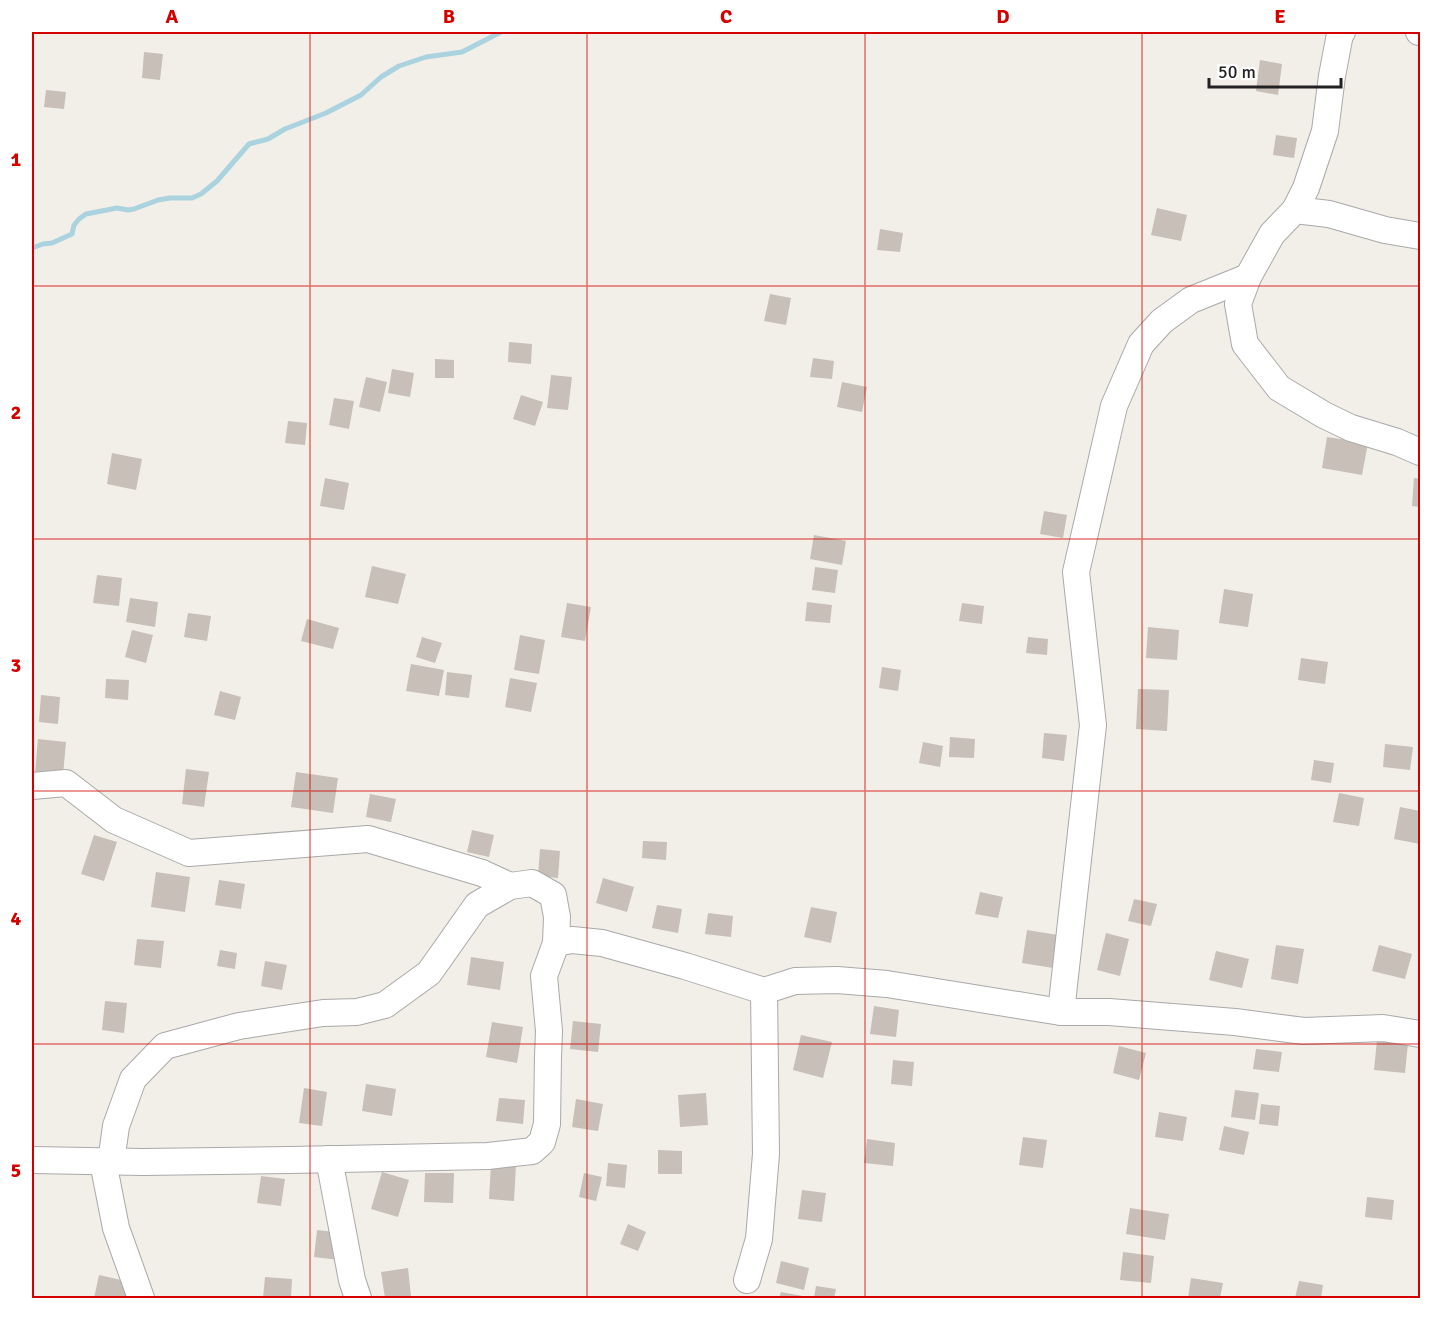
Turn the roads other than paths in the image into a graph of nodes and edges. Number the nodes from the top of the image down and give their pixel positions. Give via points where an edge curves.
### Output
1 (1342, 32) edge
2 (1295, 210) junction
3 (1420, 236) edge
4 (1248, 277) junction
5 (1420, 452) edge
6 (32, 786) edge
7 (510, 886) junction
8 (556, 943) junction
9 (764, 991) junction
10 (1061, 1012) junction
11 (1420, 1034) edge
12 (329, 1159) junction
13 (32, 1160) edge
14 (107, 1162) junction
15 (747, 1280) dead end
16 (141, 1299) edge
17 (357, 1299) edge

1 - 2 street via 1325,131
2 - 3 street via 1329,214
2 - 4 street via 1272,234
4 - 5 street via 1238,304 1245,344 1279,388 1351,428
4 - 10 street via 1191,300 1162,321 1142,344 1114,406 1076,572 1093,725
6 - 7 street via 66,783 114,820 189,853 368,839 482,873
7 - 8 street via 532,883 553,895
7 - 14 street via 477,905 429,973 385,1005 239,1026 165,1046 133,1079
8 - 9 street via 602,943
8 - 12 street via 544,976 549,1031 547,1124 542,1142 532,1151 488,1156
9 - 10 street via 795,981 837,980 887,984
9 - 15 street via 766,1154 759,1239
10 - 11 street via 1109,1012 1304,1031 1383,1028
12 - 14 street
12 - 17 street
13 - 14 street
14 - 16 street via 116,1228

